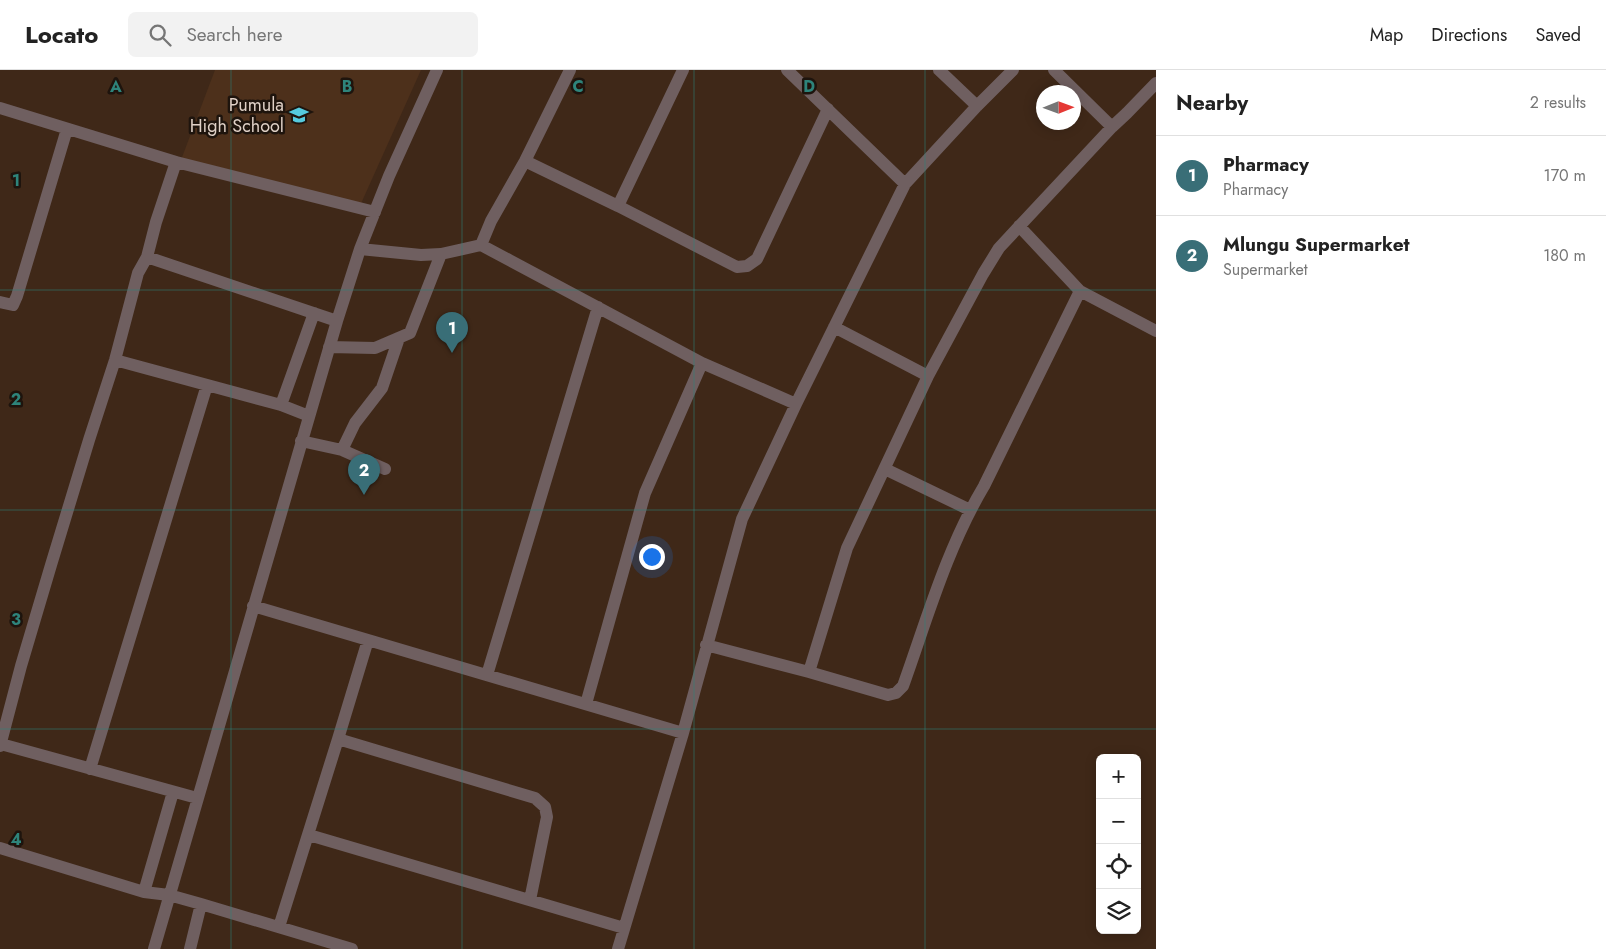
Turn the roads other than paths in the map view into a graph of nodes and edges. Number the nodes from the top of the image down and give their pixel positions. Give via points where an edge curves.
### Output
1 (437, 70) edge
2 (570, 70) edge
3 (683, 70) edge
4 (787, 70) edge
5 (939, 70) edge
6 (1013, 70) edge
7 (1054, 70) edge
8 (1156, 83) edge
9 (977, 106) junction
10 (0, 108) edge
11 (828, 109) junction
12 (1112, 126) junction
13 (67, 129) junction
14 (525, 161) junction
15 (176, 162) junction
16 (905, 184) junction
17 (618, 206) junction
18 (375, 212) junction
19 (1019, 226) junction
20 (481, 245) junction
21 (360, 249) junction
22 (440, 254) junction
23 (147, 257) junction
24 (1080, 291) junction
25 (0, 302) edge
26 (598, 308) junction
27 (314, 313) junction
28 (336, 320) junction
29 (834, 328) junction
30 (1156, 330) edge
31 (399, 338) junction
32 (329, 347) junction
33 (115, 360) junction
34 (702, 363) junction
35 (928, 376) junction
36 (207, 385) junction
37 (796, 404) junction
38 (281, 405) junction
39 (309, 416) junction
40 (302, 441) junction
41 (342, 450) junction
42 (385, 469) dead end
43 (885, 469) junction
44 (970, 510) junction
45 (253, 606) junction
46 (368, 640) junction
47 (706, 645) junction
48 (809, 672) junction
49 (487, 675) junction
50 (586, 704) junction
51 (682, 733) junction
52 (338, 739) junction
53 (0, 745) edge
54 (90, 769) junction
55 (173, 792) junction
56 (197, 798) junction
57 (309, 835) junction
58 (0, 848) edge
59 (144, 892) junction
60 (169, 895) junction
61 (530, 900) junction
62 (201, 904) junction
63 (279, 927) junction
64 (624, 928) junction
65 (154, 949) edge
66 (190, 949) edge
67 (352, 949) edge
68 (618, 949) edge

1 - 18 street
2 - 14 street
3 - 17 street
4 - 11 street
5 - 9 street
6 - 9 street
7 - 12 street
8 - 12 street
9 - 16 street
10 - 13 street
11 - 16 street
11 - 17 street via 757,259 747,266 737,267
12 - 19 street
13 - 15 street
13 - 25 street via 17,296 13,305
14 - 17 street
14 - 20 street
15 - 18 street
15 - 23 street
16 - 29 street
18 - 21 street
19 - 24 street
19 - 35 street via 999,248
20 - 22 street
20 - 26 street
21 - 22 street
21 - 28 street
22 - 31 street via 410,333
23 - 27 street
23 - 33 street via 138,273
24 - 30 street
24 - 44 street
26 - 34 street
26 - 49 street
27 - 28 street
27 - 38 street
28 - 32 street
29 - 35 street
29 - 37 street
31 - 32 street via 375,348
31 - 41 street via 382,388 355,423
32 - 39 street
33 - 36 street
33 - 53 street via 51,565
34 - 37 street
34 - 50 street via 645,493
35 - 43 street
36 - 38 street
36 - 54 street
37 - 47 street via 742,518
38 - 39 street
39 - 40 street
40 - 41 street
40 - 45 street
41 - 42 street
43 - 44 street
43 - 48 street via 847,548
44 - 48 street via 944,570 903,686 888,695
45 - 46 street
45 - 56 street
46 - 49 street
46 - 52 street
47 - 48 street
47 - 51 street
49 - 50 street
50 - 51 street
51 - 64 street
52 - 57 street
52 - 61 street via 535,798 545,807 548,817
53 - 54 street
54 - 55 street
55 - 56 street
55 - 59 street
56 - 60 street
57 - 61 street
57 - 63 street
58 - 59 street
59 - 60 street
60 - 62 street
60 - 65 street
61 - 64 street
62 - 63 street
62 - 66 street
63 - 67 street
64 - 68 street

